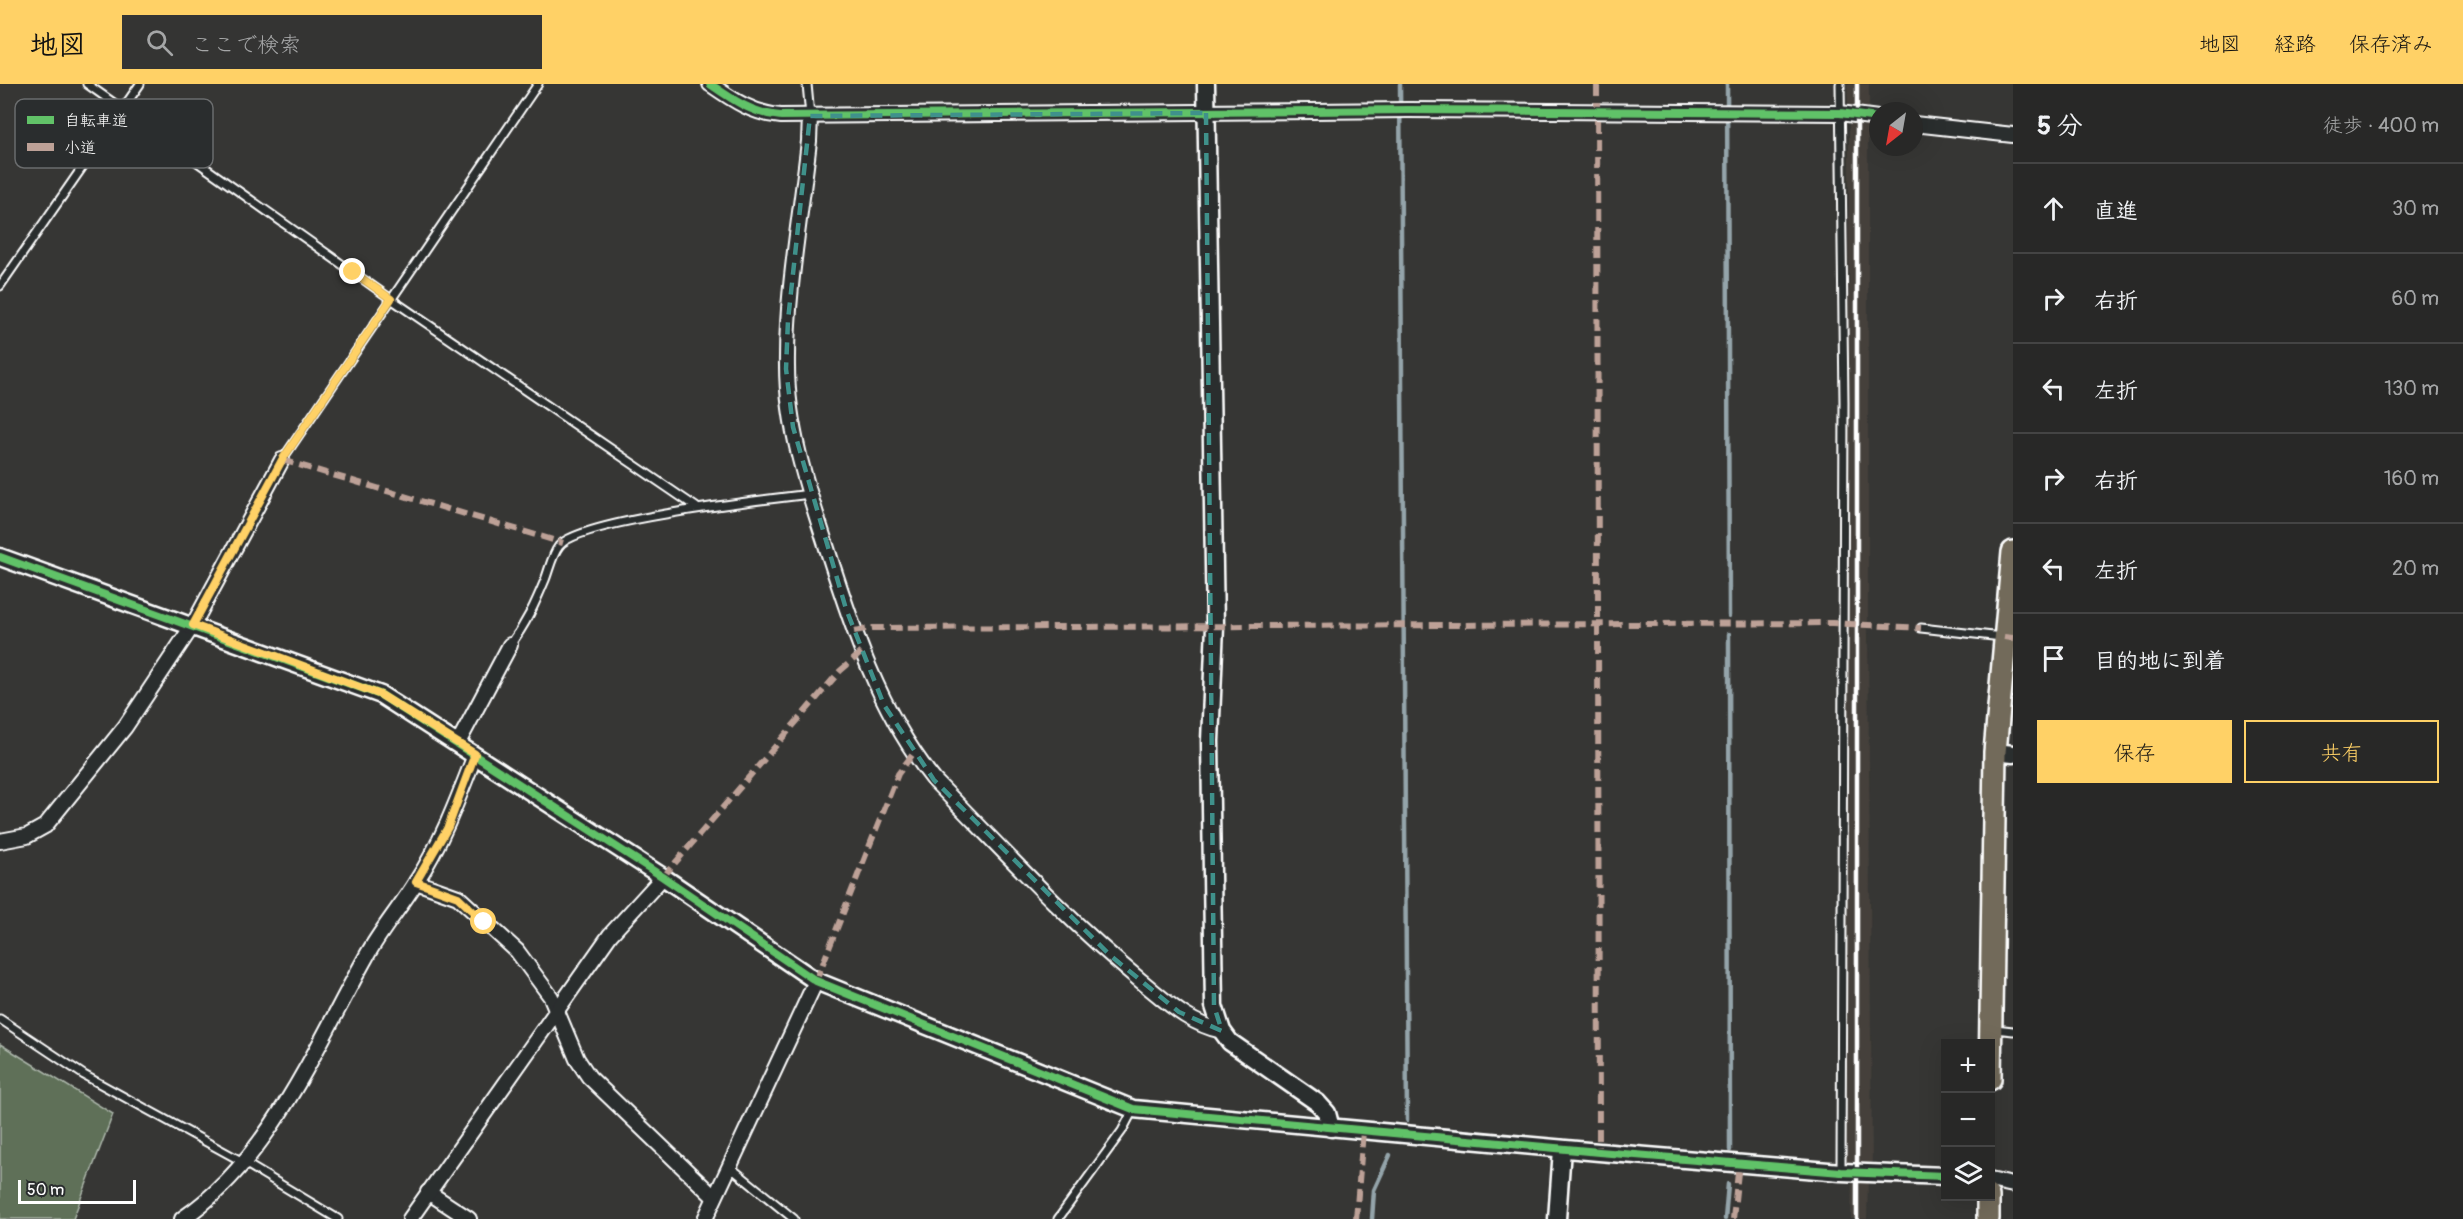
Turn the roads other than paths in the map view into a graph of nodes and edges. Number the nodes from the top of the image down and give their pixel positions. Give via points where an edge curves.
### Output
1 (87, 84) edge
2 (140, 84) edge
3 (538, 84) edge
4 (710, 84) edge
5 (807, 84) edge
6 (1206, 84) edge
7 (1840, 84) edge
8 (108, 99) edge
9 (130, 99) edge
10 (1840, 112) junction
11 (1206, 113) junction
12 (810, 116) junction
13 (1869, 117) edge
14 (1923, 125) edge
15 (2013, 135) edge
16 (82, 168) edge
17 (205, 168) edge
18 (0, 286) edge
19 (391, 299) junction
20 (282, 460) joint
21 (810, 494) junction
22 (696, 507) junction
23 (2013, 552) edge
24 (0, 557) edge
25 (193, 625) junction
26 (1921, 628) dead end
27 (2004, 637) junction
28 (510, 645) joint
29 (458, 743) junction
30 (2004, 753) edge
31 (475, 754) junction
32 (0, 841) edge
33 (663, 877) junction
34 (416, 882) junction
35 (816, 981) junction
36 (557, 1011) junction
37 (0, 1020) edge
38 (1992, 1028) junction
39 (1222, 1031) junction
40 (2013, 1031) edge
41 (1992, 1039) edge
42 (1133, 1109) junction
43 (1331, 1128) junction
44 (1562, 1149) junction
45 (243, 1162) junction
46 (730, 1167) junction
47 (1840, 1172) junction
48 (1941, 1176) edge
49 (1995, 1181) edge
50 (2013, 1185) edge
51 (428, 1192) junction
52 (714, 1197) junction
53 (1988, 1201) edge
54 (182, 1219) edge
55 (338, 1219) edge
56 (410, 1219) edge
57 (469, 1219) edge
58 (705, 1219) edge
59 (794, 1219) edge
60 (1058, 1219) edge
61 (1557, 1219) edge
62 (1988, 1219) edge

1 - 8 lane
2 - 9 lane
3 - 19 lane
4 - 12 street via 764,115
5 - 12 lane
6 - 11 street
7 - 10 lane
10 - 11 street
10 - 13 street
10 - 47 lane via 1844,402
11 - 12 street
11 - 39 street via 1215,626 1210,741 1214,1006
12 - 21 street via 786,369 794,427
14 - 15 street
16 - 18 lane
17 - 19 lane
19 - 20 lane
19 - 22 lane
20 - 25 street
21 - 22 lane
21 - 39 street via 862,652 884,705 913,754 934,780 1111,956 1179,1012
22 - 28 lane via 593,529 559,546 529,620
23 - 27 main road
24 - 25 street
25 - 29 street via 381,695
25 - 32 street via 125,727 45,826 27,836
26 - 27 lane
27 - 30 main road
28 - 29 street
29 - 31 street
30 - 38 main road
31 - 33 street
31 - 34 street via 448,827
33 - 35 street
33 - 36 street via 610,935
34 - 36 street via 458,897 517,951
34 - 45 street via 365,958 316,1053 279,1113
35 - 42 street
35 - 46 street
36 - 51 street
36 - 52 street via 589,1077
37 - 45 lane via 84,1076
38 - 40 lane
38 - 41 main road
39 - 43 street via 1230,1042 1318,1103 1327,1113
42 - 43 street
42 - 60 lane via 1122,1131
43 - 44 street
44 - 47 street
44 - 61 street
45 - 54 street via 217,1192
45 - 55 lane
46 - 52 street
46 - 59 lane
47 - 48 street
49 - 50 street
51 - 56 street
51 - 57 street
52 - 58 street
53 - 62 main road

